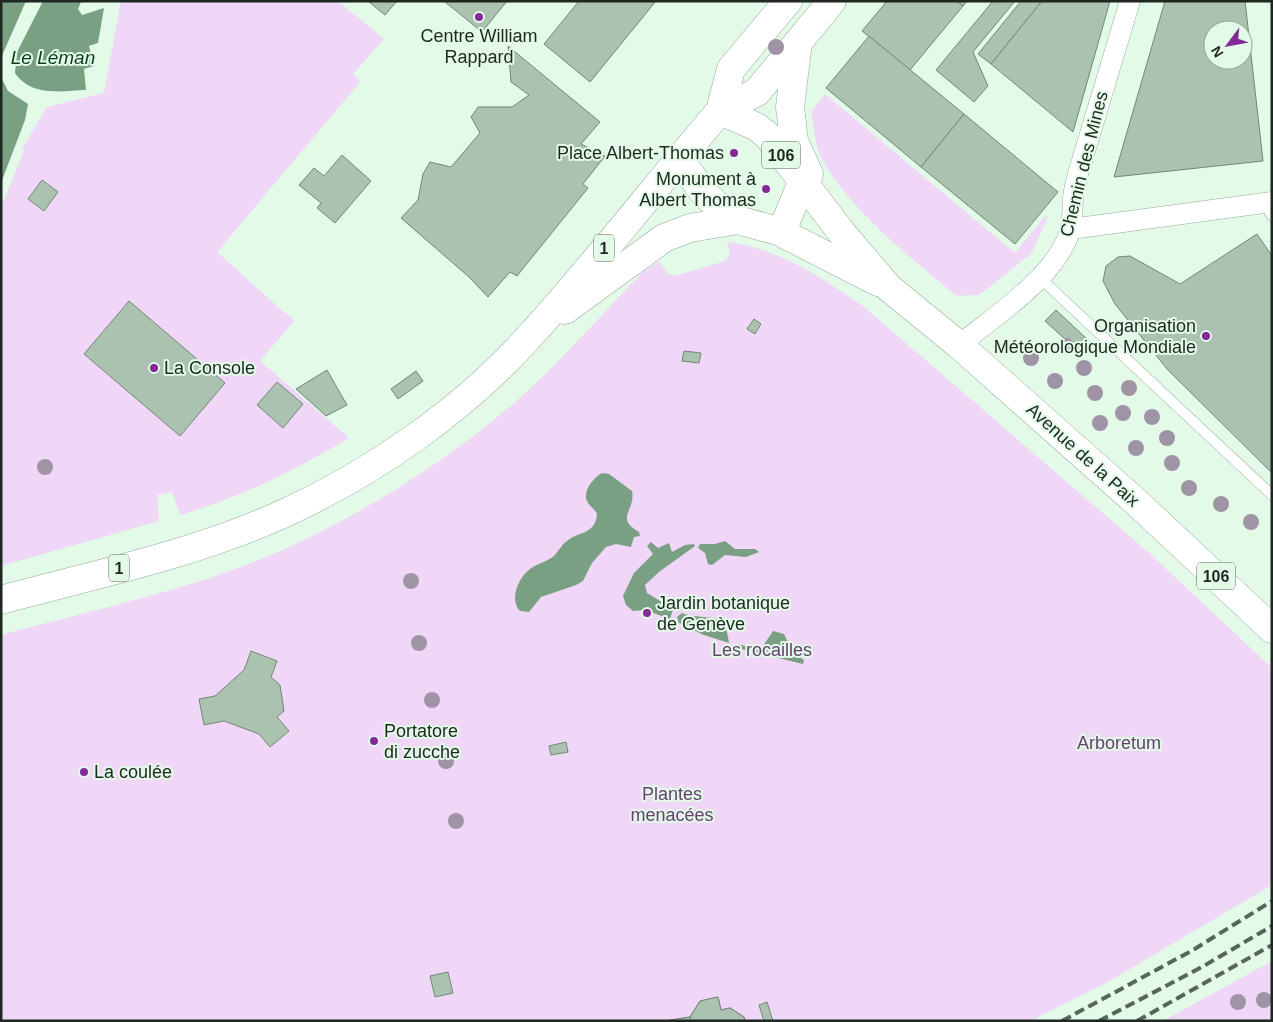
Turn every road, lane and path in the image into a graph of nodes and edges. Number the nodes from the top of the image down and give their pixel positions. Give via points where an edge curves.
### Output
1 (788, 1) edge
2 (832, 1) edge
3 (1130, 1) edge
4 (798, 42) junction
5 (720, 111) junction
6 (679, 158) junction
7 (802, 182) junction
8 (1269, 207) edge
9 (828, 216) junction
10 (738, 220) junction
11 (1071, 229) junction
12 (778, 232) junction
13 (1039, 277) junction
14 (889, 288) junction
15 (528, 338) junction
16 (959, 346) junction
17 (1272, 495) edge
18 (1, 600) edge
19 (1272, 629) edge

1 - 5 main road via 731,70
2 - 4 main road
3 - 11 street, Chemin des Mines via 1078,174
4 - 5 main road via 757,92
4 - 9 main road via 790,107 794,141
5 - 6 main road, 1
5 - 7 main road, Avenue de la Paix / 106 via 764,133
6 - 10 main road, Avenue de la Paix / 106 via 703,192 722,211
6 - 15 main road, 1
7 - 9 main road, Avenue de la Paix / 106
7 - 12 main road via 786,224
8 - 11 street
9 - 14 main road, Avenue de la Paix / 106
10 - 12 main road, Avenue de la Paix / 106
10 - 15 main road via 690,228 664,238
11 - 13 street, Chemin des Mines via 1058,255
12 - 14 main road, Avenue de la Paix / 106
13 - 16 street, Chemin des Mines
13 - 17 lane
14 - 16 main road, Avenue de la Paix / 106
15 - 18 main road, 1 via 442,416 379,460 312,500 237,533 179,552
16 - 19 main road, Avenue de la Paix / 106 via 1135,501

